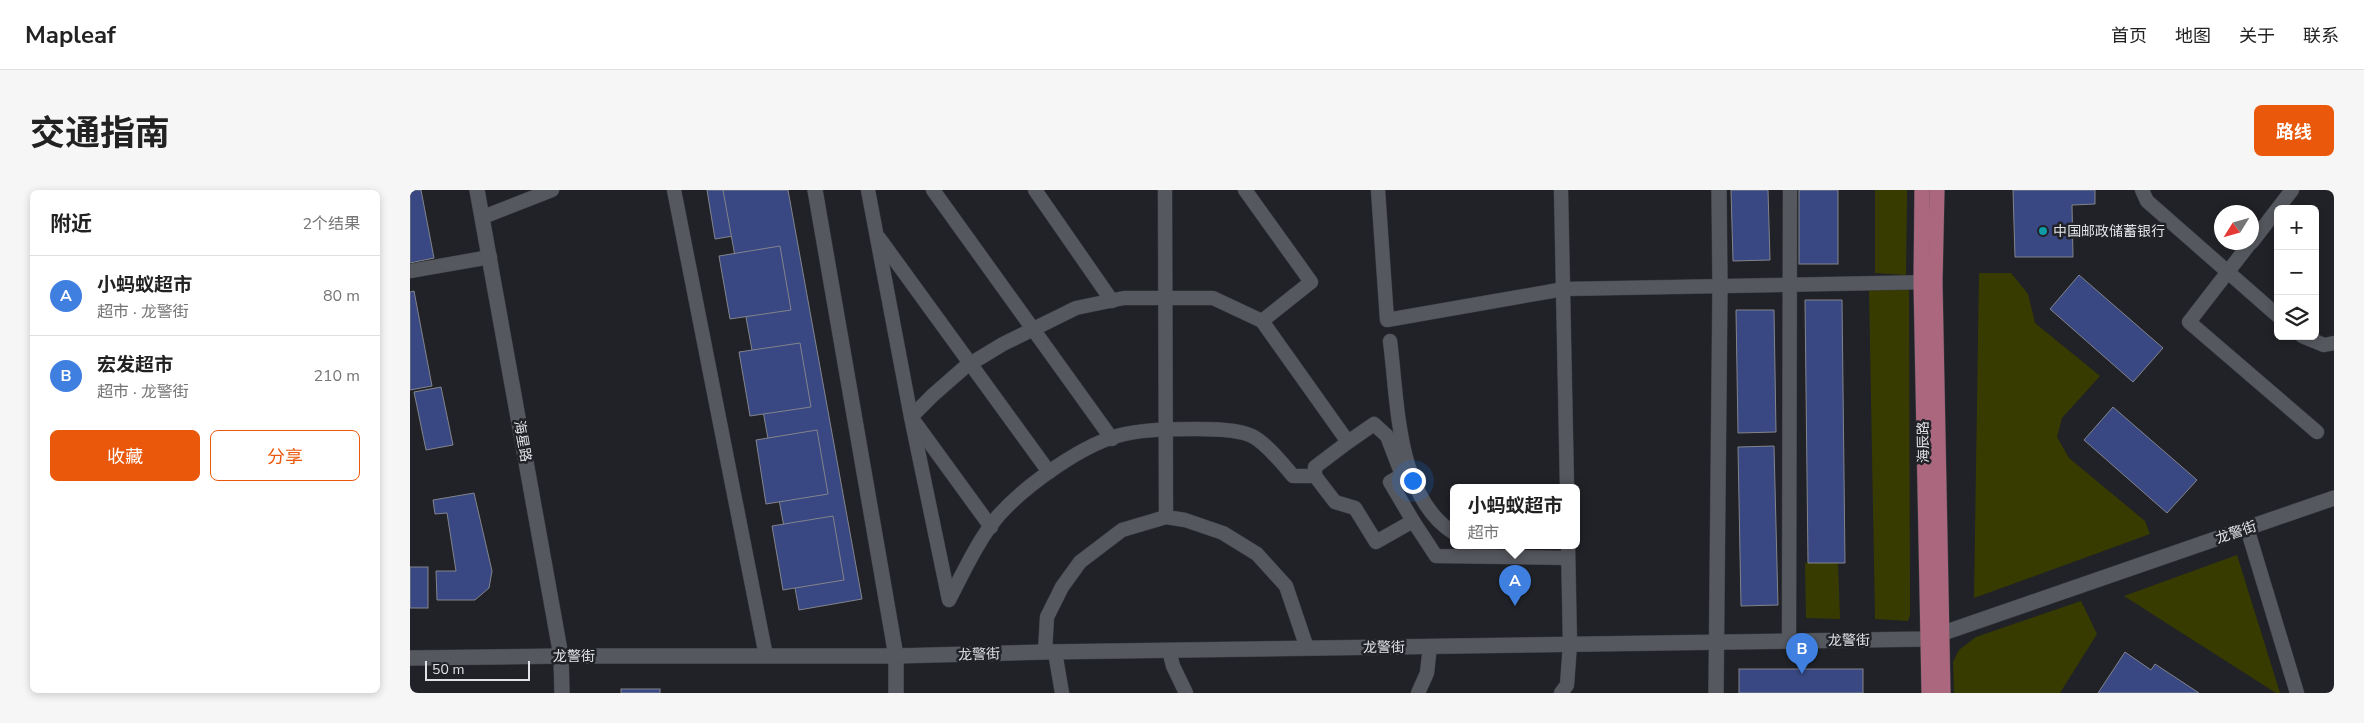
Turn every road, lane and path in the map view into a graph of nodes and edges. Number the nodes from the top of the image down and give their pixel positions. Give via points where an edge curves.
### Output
1 (477, 190) edge
2 (552, 190) edge
3 (674, 190) edge
4 (815, 190) edge
5 (868, 190) edge
6 (933, 190) edge
7 (1034, 190) edge
8 (1165, 190) edge
9 (1245, 190) edge
10 (1378, 190) edge
11 (1562, 190) edge
12 (1719, 190) edge
13 (1790, 190) edge
14 (1922, 190) edge
15 (1937, 190) edge
16 (2142, 190) edge
17 (2292, 190) edge
18 (483, 216) junction
19 (2259, 232) edge
20 (877, 234) junction
21 (2245, 250) edge
22 (490, 257) junction
23 (410, 271) edge
24 (2228, 272) junction
25 (1928, 282) junction
26 (1790, 284) junction
27 (1720, 286) junction
28 (1564, 289) junction
29 (1165, 299) junction
30 (1112, 301) junction
31 (2274, 312) edge
32 (1262, 321) junction
33 (1032, 328) junction
34 (2312, 340) edge
35 (1390, 341) dead end
36 (2334, 343) edge
37 (971, 364) junction
38 (911, 417) junction
39 (1166, 429) junction
40 (2317, 432) dead end
41 (1112, 439) junction
42 (1348, 442) junction
43 (1049, 472) junction
44 (1315, 476) junction
45 (1567, 484) edge
46 (2334, 498) edge
47 (1166, 517) junction
48 (1413, 521) junction
49 (991, 527) junction
50 (2248, 528) junction
51 (1450, 531) edge
52 (1568, 551) edge
53 (1933, 637) junction
54 (1789, 641) junction
55 (1715, 642) junction
56 (1570, 644) junction
57 (1430, 646) junction
58 (1307, 648) junction
59 (1169, 650) junction
60 (1050, 652) junction
61 (561, 656) junction
62 (766, 656) junction
63 (896, 656) junction
64 (410, 658) edge
65 (562, 693) edge
66 (896, 693) edge
67 (1062, 693) edge
68 (1186, 693) edge
69 (1418, 693) edge
70 (1561, 693) edge
71 (1716, 693) edge
72 (1929, 693) edge
73 (1943, 693) edge
74 (2297, 693) edge

1 - 18 street, 海星路
2 - 18 street
3 - 62 street
4 - 63 street
5 - 20 street
6 - 33 street
7 - 30 street
8 - 29 street
9 - 32 street via 1311,282
10 - 28 street via 1387,320
11 - 28 street
12 - 27 street
13 - 26 street
14 - 25 main road, 海辰路
15 - 25 main road, 海辰路
16 - 24 street via 2147,201
17 - 19 street
18 - 22 street, 海星路
20 - 37 street
20 - 38 street
21 - 24 street
22 - 23 street
22 - 61 street, 海星路
24 - 31 street
24 - 40 street via 2189,322
25 - 26 street
25 - 53 main road, 海辰路
26 - 27 street
26 - 54 street
27 - 28 street
27 - 55 street
28 - 45 street
29 - 30 street via 1124,298
29 - 32 street via 1213,298
29 - 39 street
30 - 33 street via 1076,308
32 - 42 street
33 - 37 street
33 - 41 street
34 - 36 street via 2324,345
35 - 51 street via 1410,476 1430,510 1442,526
37 - 38 street
37 - 43 street
38 - 49 street
38 - 49 street via 949,600
39 - 41 street via 1123,434
39 - 44 street via 1218,428 1252,436 1293,476
39 - 47 street
41 - 43 street via 1081,452
42 - 44 street via 1315,467
42 - 48 street via 1374,424 1387,436 1402,475 1390,482
43 - 49 street via 1004,510
44 - 48 street via 1335,502 1356,508 1376,542
46 - 50 street, 龙警街
47 - 58 street via 1223,533 1257,554 1286,586
47 - 60 street via 1122,530 1080,562 1062,587 1047,617
48 - 52 street via 1436,556
50 - 53 street, 龙警街
50 - 74 street
52 - 56 street
53 - 54 street, 龙警街
53 - 72 main road, 海辰路
53 - 73 main road, 海辰路
54 - 55 street, 龙警街
55 - 56 street, 龙警街
55 - 71 street
56 - 57 street, 龙警街
56 - 70 street via 1567,685
57 - 58 street, 龙警街
57 - 69 street via 1427,673
58 - 59 street, 龙警街
59 - 60 street, 龙警街
59 - 68 street
60 - 63 street, 龙警街
60 - 67 street
61 - 62 street, 龙警街
61 - 64 street, 龙警街
61 - 65 street, 海星路
62 - 63 street, 龙警街
63 - 66 street

